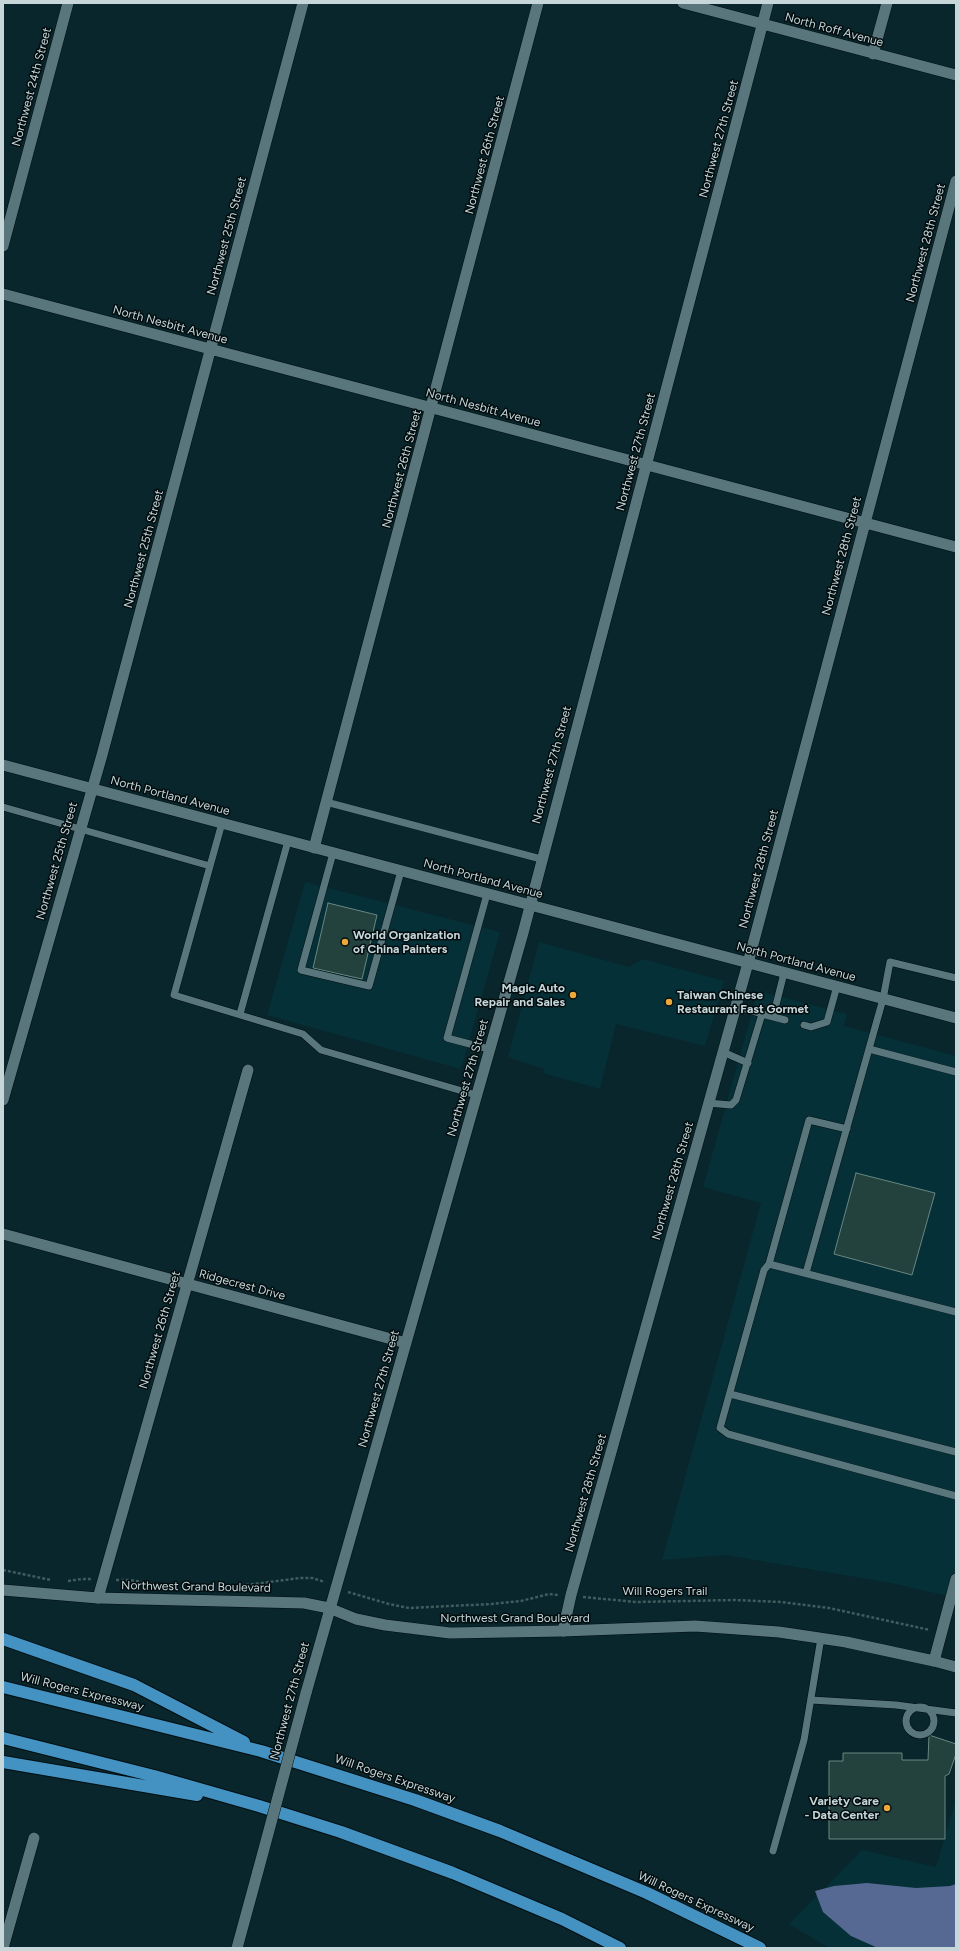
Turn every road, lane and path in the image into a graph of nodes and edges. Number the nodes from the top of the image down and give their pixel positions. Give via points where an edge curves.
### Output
1 (68, 3) edge
2 (303, 3) edge
3 (538, 3) edge
4 (683, 3) edge
5 (768, 3) edge
6 (886, 3) edge
7 (763, 24) junction
8 (873, 54) junction
9 (956, 75) edge
10 (956, 181) edge
11 (3, 246) edge
12 (3, 294) edge
13 (210, 349) junction
14 (432, 408) junction
15 (646, 464) junction
16 (865, 523) junction
17 (956, 548) edge
18 (3, 764) edge
19 (92, 788) junction
20 (326, 802) junction
21 (3, 806) edge
22 (222, 823) junction
23 (80, 828) junction
24 (288, 841) junction
25 (314, 848) junction
26 (333, 853) junction
27 (541, 859) junction
28 (210, 866) junction
29 (401, 871) junction
30 (487, 894) junction
31 (529, 905) junction
32 (748, 963) junction
33 (784, 973) junction
34 (956, 978) edge
35 (836, 986) junction
36 (883, 999) junction
37 (735, 1006) junction
38 (240, 1014) junction
39 (762, 1014) junction
40 (773, 1017) junction
41 (956, 1018) edge
42 (784, 1020) dead end
43 (804, 1025) dead end
44 (489, 1049) junction
45 (869, 1049) junction
46 (723, 1052) junction
47 (748, 1063) junction
48 (248, 1070) dead end
49 (956, 1072) edge
50 (476, 1095) junction
51 (3, 1100) edge
52 (708, 1103) junction
53 (847, 1129) junction
54 (3, 1234) edge
55 (769, 1264) junction
56 (806, 1274) junction
57 (187, 1283) junction
58 (956, 1312) edge
59 (406, 1343) junction
60 (730, 1394) junction
61 (956, 1452) edge
62 (956, 1496) edge
63 (3, 1570) edge
64 (82, 1579) dead end
65 (316, 1579) dead end
66 (956, 1579) edge
67 (129, 1580) dead end
68 (55, 1581) dead end
69 (61, 1583) dead end
70 (164, 1586) dead end
71 (223, 1587) dead end
72 (3, 1590) edge
73 (355, 1594) dead end
74 (571, 1595) junction
75 (98, 1598) junction
76 (953, 1604) edge
77 (329, 1608) junction
78 (928, 1629) dead end
79 (563, 1631) junction
80 (821, 1638) junction
81 (3, 1639) edge
82 (934, 1661) junction
83 (956, 1667) edge
84 (3, 1687) edge
85 (811, 1700) junction
86 (956, 1713) edge
87 (3, 1738) edge
88 (261, 1751) junction
89 (3, 1762) edge
90 (259, 1806) junction
91 (34, 1838) dead end
92 (773, 1851) dead end
93 (3, 1948) edge
94 (237, 1948) edge
95 (620, 1948) edge
96 (760, 1948) edge

1 - 11 street, Northwest 24th Street
2 - 13 street, Northwest 25th Street
3 - 14 street, Northwest 26th Street
4 - 7 street, North Roff Avenue
5 - 7 street, Northwest 27th Street
6 - 8 street
7 - 8 street, North Roff Avenue
7 - 15 street, Northwest 27th Street
8 - 9 street, North Roff Avenue
10 - 16 street, Northwest 28th Street
12 - 13 street, North Nesbitt Avenue
13 - 14 street, North Nesbitt Avenue
13 - 19 street, Northwest 25th Street
14 - 15 street, North Nesbitt Avenue
14 - 20 street, Northwest 26th Street
15 - 16 street, North Nesbitt Avenue
15 - 27 street, Northwest 27th Street
16 - 17 street, North Nesbitt Avenue
16 - 32 street, Northwest 28th Street
18 - 19 street, North Portland Avenue
19 - 22 street, North Portland Avenue
19 - 23 street, Northwest 25th Street
20 - 25 street, Northwest 26th Street
20 - 27 lane
21 - 23 lane
22 - 24 street, North Portland Avenue
22 - 28 lane
23 - 28 lane
23 - 51 street, Northwest 25th Street
24 - 25 street, North Portland Avenue
24 - 38 lane
25 - 26 street, North Portland Avenue
26 - 29 street, North Portland Avenue
26 - 29 lane via 301,970 369,986
27 - 31 street, Northwest 27th Street
28 - 38 lane via 174,995
29 - 30 street, North Portland Avenue
30 - 31 street, North Portland Avenue
30 - 44 lane via 447,1038
31 - 32 street, North Portland Avenue
31 - 44 street, Northwest 27th Street
32 - 33 street, North Portland Avenue
32 - 37 street, Northwest 28th Street
33 - 35 street, North Portland Avenue
33 - 40 lane
34 - 36 lane via 890,962
35 - 36 street, North Portland Avenue
35 - 43 lane via 827,1022 811,1027
36 - 41 street, North Portland Avenue
36 - 45 lane
37 - 39 lane
37 - 46 street, Northwest 28th Street
38 - 50 lane via 304,1034 322,1050
39 - 40 lane
39 - 47 lane
40 - 42 lane
44 - 50 street, Northwest 27th Street
45 - 49 lane
45 - 53 lane
46 - 47 lane
46 - 52 street, Northwest 28th Street
47 - 52 lane via 736,1100 731,1105
48 - 57 street, Northwest 26th Street
50 - 59 street, Northwest 27th Street
52 - 74 street, Northwest 28th Street
53 - 55 lane via 809,1120
53 - 56 lane
54 - 57 street, Ridgecrest Drive
55 - 56 lane
55 - 60 lane via 764,1270
56 - 58 lane
57 - 59 street, Ridgecrest Drive
57 - 75 street, Northwest 26th Street
59 - 77 street, Northwest 27th Street
60 - 61 lane
60 - 62 lane via 720,1428 728,1434
63 - 68 path
64 - 69 path
65 - 71 path via 300,1578
66 - 76 street
67 - 70 path
72 - 75 street, Northwest Grand Boulevard
73 - 74 path, Will Rogers Trail via 409,1608 522,1601 549,1594
74 - 78 path, Will Rogers Trail via 636,1602 781,1602 830,1608
74 - 79 street, Northwest 28th Street
75 - 77 street, Northwest Grand Boulevard via 304,1603
76 - 82 street
77 - 79 street, Northwest Grand Boulevard via 356,1619 450,1633
77 - 94 street, Northwest 27th Street, bridge
79 - 80 street, Northwest Grand Boulevard via 696,1626
80 - 82 street, Northwest Grand Boulevard
80 - 85 lane
81 - 88 highway via 134,1685
82 - 83 street, Northwest Grand Boulevard
84 - 88 highway, Will Rogers Expressway
85 - 86 lane
85 - 92 lane via 804,1740
87 - 90 highway via 154,1776
88 - 96 highway, Will Rogers Expressway via 415,1800 500,1831 647,1893
89 - 90 highway
90 - 95 highway via 341,1832 453,1873 562,1919
91 - 93 street

